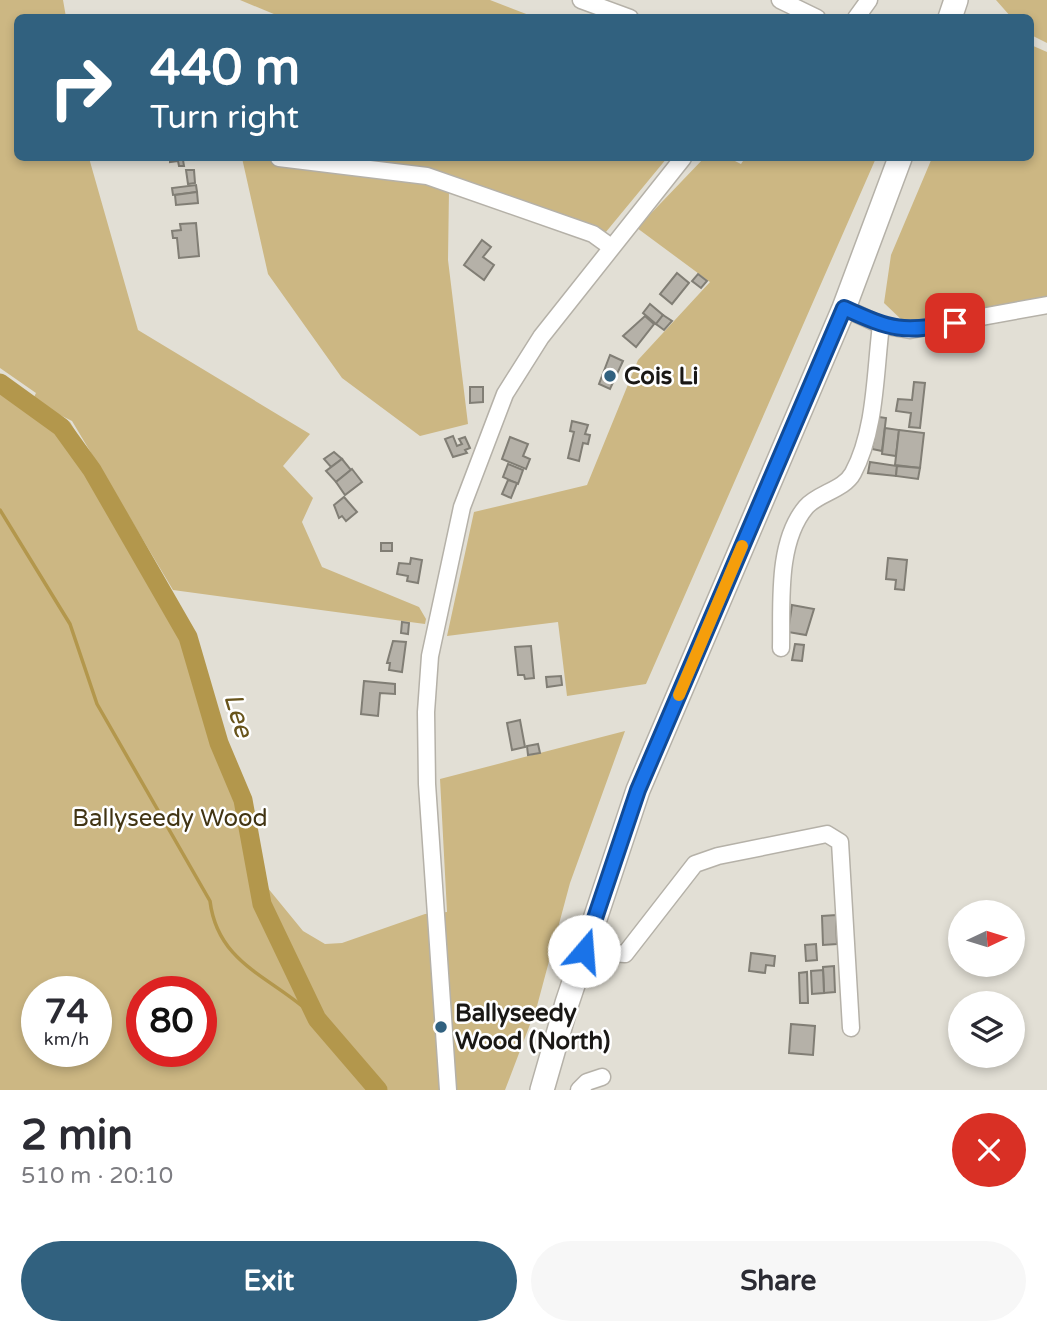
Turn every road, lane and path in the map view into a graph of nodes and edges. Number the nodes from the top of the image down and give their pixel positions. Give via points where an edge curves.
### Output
1 (581, 0) edge
2 (780, 0) edge
3 (619, 14) edge
4 (809, 14) edge
5 (304, 161) edge
6 (681, 161) edge
7 (899, 161) edge
8 (611, 247) junction
9 (1047, 305) edge
10 (844, 308) junction
11 (881, 325) junction
12 (781, 648) dead end
13 (584, 951) junction
14 (851, 1028) dead end
15 (602, 1077) dead end
16 (448, 1090) edge
17 (542, 1090) edge
18 (579, 1090) edge

1 - 3 street
2 - 4 street
5 - 8 street via 427,176 593,234
6 - 8 street
7 - 10 highway
8 - 16 street via 541,337 505,394 462,507 439,606 428,672 425,746
9 - 11 street via 910,330
10 - 11 street
10 - 13 highway via 638,790
11 - 12 street via 866,436 852,475 807,506 790,543 783,577
13 - 14 street via 625,954 695,864 827,834 840,842
13 - 17 highway
15 - 18 street

